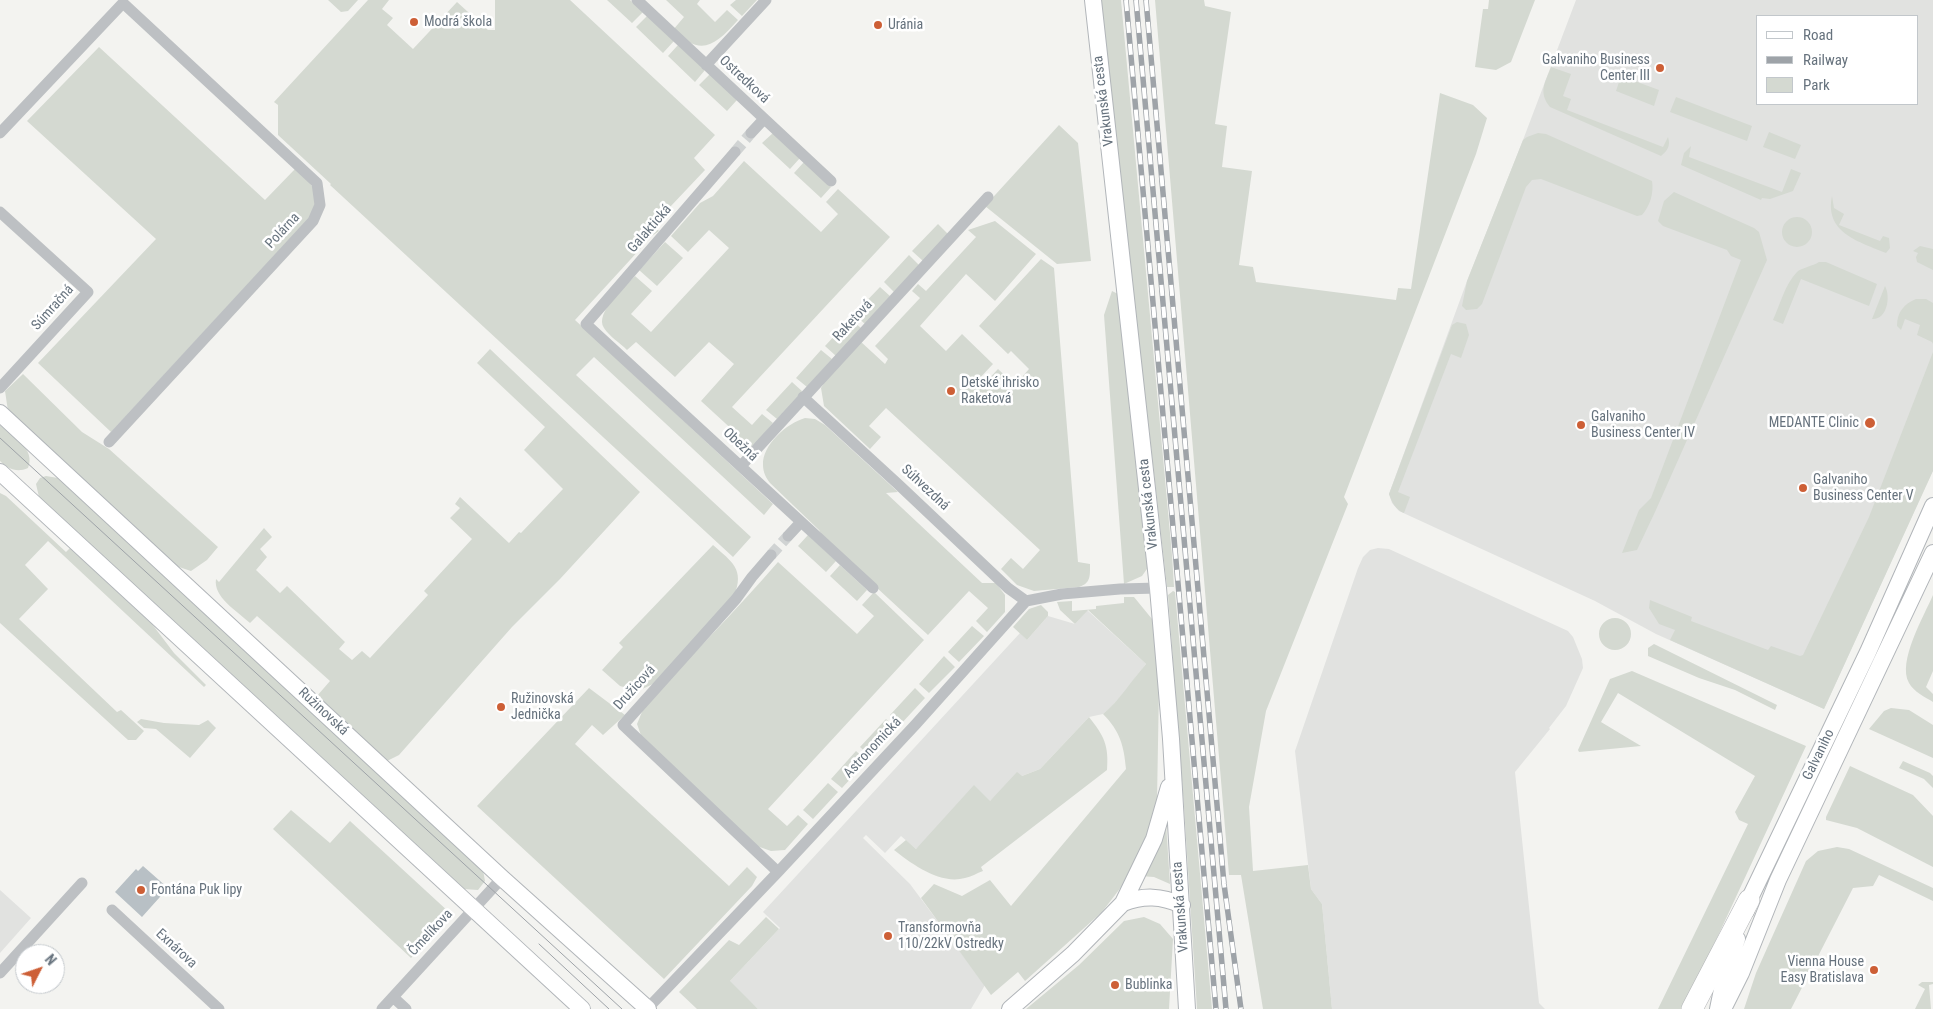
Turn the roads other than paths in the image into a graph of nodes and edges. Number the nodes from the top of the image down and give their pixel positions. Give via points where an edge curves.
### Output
1 (637, 0) edge
2 (766, 0) edge
3 (1093, 0) edge
4 (706, 65) junction
5 (764, 119) junction
6 (0, 133) edge
7 (751, 133) tunnel mouth
8 (735, 152) tunnel mouth
9 (832, 181) dead end
10 (988, 197) dead end
11 (0, 212) edge
12 (586, 324) joint
13 (0, 388) edge
14 (803, 397) junction
15 (0, 413) edge
16 (109, 442) dead end
17 (741, 466) junction
18 (0, 472) edge
19 (1933, 506) edge
20 (801, 522) junction
21 (788, 536) tunnel mouth
22 (1933, 553) edge
23 (771, 555) tunnel mouth
24 (873, 588) dead end
25 (1158, 588) junction
26 (1026, 600) junction
27 (1172, 778) junction
28 (778, 872) junction
29 (502, 878) junction
30 (82, 883) dead end
31 (1749, 900) junction
32 (1123, 903) junction
33 (1182, 904) junction
34 (474, 909) junction
35 (112, 910) dead end
36 (0, 972) edge
37 (393, 997) junction
38 (219, 1009) edge
39 (382, 1009) edge
40 (406, 1009) edge
41 (582, 1009) edge
42 (648, 1009) edge
43 (1010, 1009) edge
44 (1187, 1009) edge
45 (1692, 1009) edge
46 (1718, 1009) edge
47 (1723, 1009) edge

1 - 4 street, Ostredková
2 - 4 street
3 - 25 main road, Vrakunská cesta
4 - 5 street, Ostredková
5 - 7 street
5 - 9 street, Ostredková
6 - 16 street, Polárna via 123,3 317,183 320,205 313,222
8 - 12 street, Galaktická
10 - 14 street, Raketová
11 - 13 street, Súmračná via 88,292
12 - 17 street, Obežná
14 - 17 street, Raketová
14 - 26 street, Súhvezdná via 1008,588
15 - 29 main road, Ružinovská
17 - 20 street, Obežná
18 - 34 main road
19 - 31 main road, Galvaniho via 1868,652
20 - 21 street
20 - 24 street, Obežná
22 - 47 main road, Galvaniho via 1778,880 1742,973
23 - 28 street, Družicová via 623,725
25 - 26 street via 1062,594
25 - 27 main road, Vrakunská cesta
26 - 28 street, Astronomická
27 - 32 main road via 1154,839
27 - 33 main road, Vrakunská cesta
28 - 42 street, Astronomická
29 - 34 street, Čmelíkova
29 - 42 main road, Ružinovská
30 - 36 street
31 - 45 highway
31 - 46 main road, Galvaniho via 1726,970
32 - 33 main road via 1147,897
32 - 43 main road via 1073,954
33 - 44 main road, Vrakunská cesta
34 - 37 street, Čmelíkova
34 - 41 main road
35 - 38 street, Exnárova
37 - 39 street, Čmelíkova
37 - 40 street

